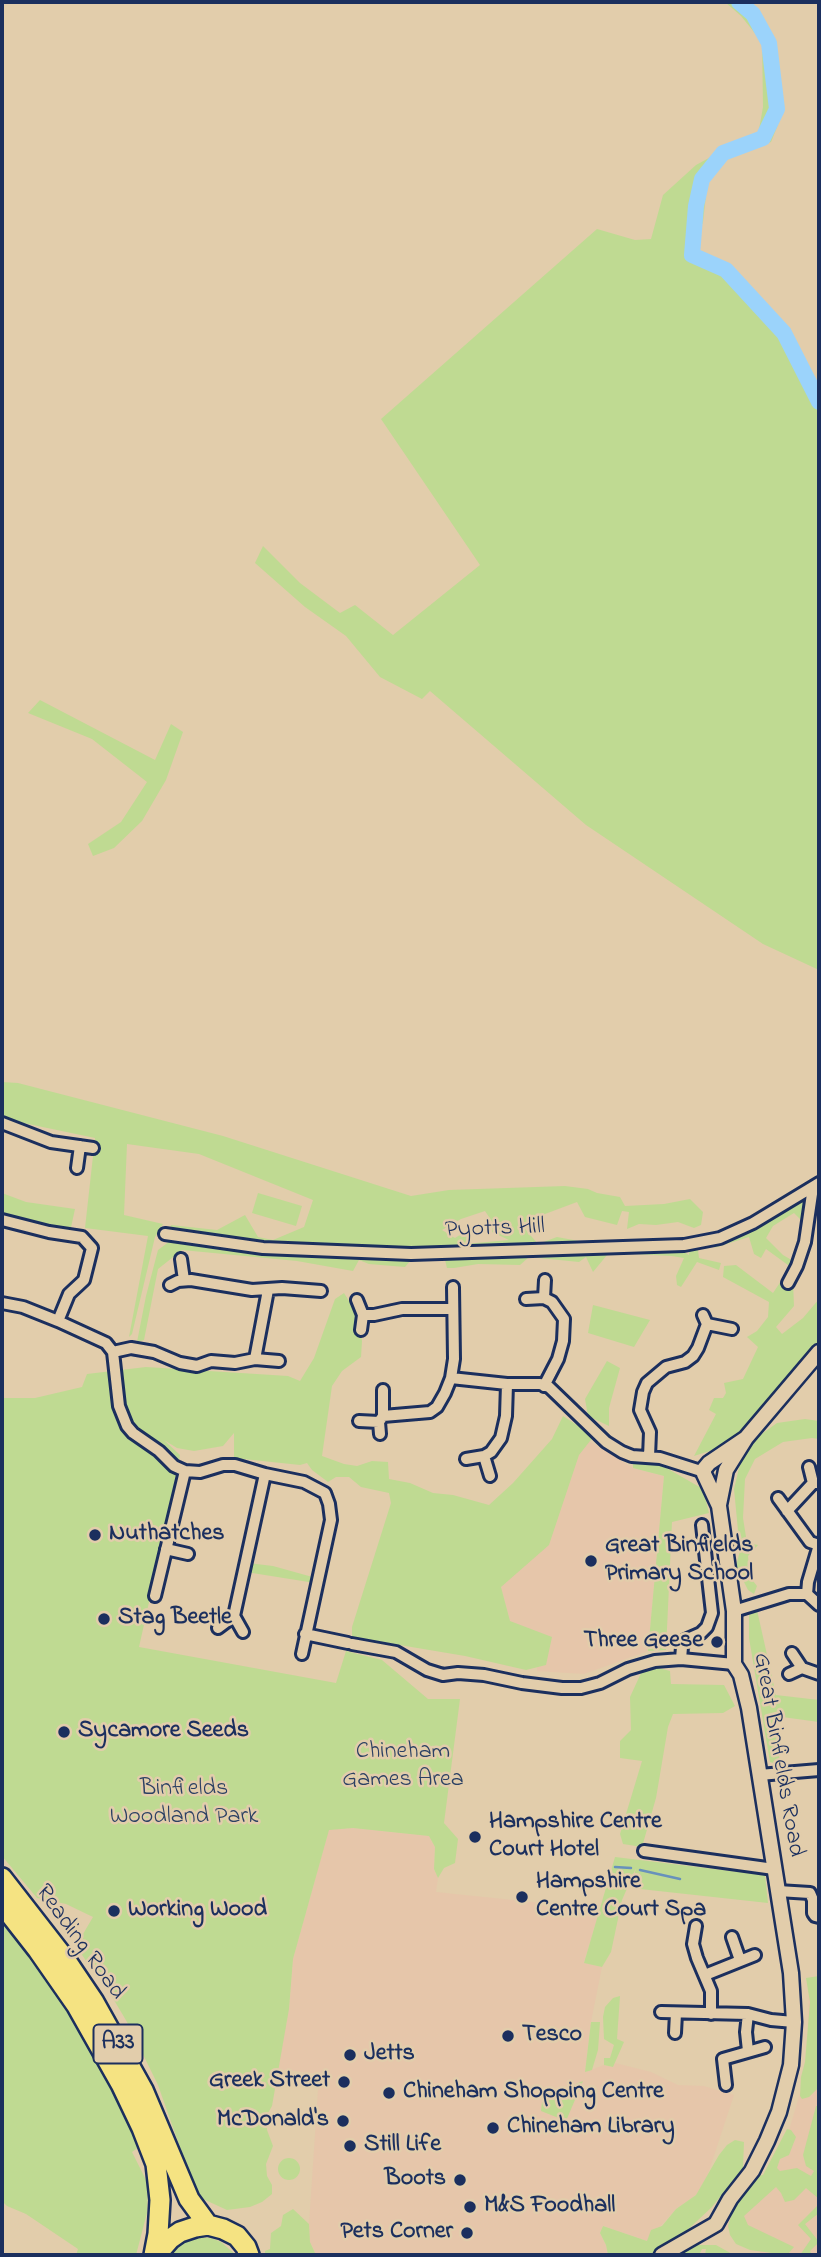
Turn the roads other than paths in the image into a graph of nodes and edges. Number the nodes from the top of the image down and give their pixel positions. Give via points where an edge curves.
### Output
1 (2, 1123) edge
2 (80, 1146) junction
3 (93, 1148) dead end
4 (77, 1168) dead end
5 (816, 1185) edge
6 (2, 1220) edge
7 (165, 1234) dead end
8 (181, 1259) dead end
9 (184, 1280) junction
10 (545, 1280) dead end
11 (788, 1283) dead end
12 (170, 1285) dead end
13 (453, 1287) dead end
14 (268, 1290) junction
15 (321, 1291) dead end
16 (544, 1298) junction
17 (526, 1299) dead end
18 (357, 1300) dead end
19 (2, 1303) edge
20 (453, 1309) junction
21 (363, 1315) junction
22 (58, 1321) junction
23 (732, 1329) dead end
24 (361, 1330) dead end
25 (113, 1352) junction
26 (819, 1352) edge
27 (255, 1359) junction
28 (279, 1361) dead end
29 (451, 1377) junction
30 (507, 1384) junction
31 (544, 1386) junction
32 (383, 1390) dead end
33 (381, 1419) junction
34 (359, 1421) dead end
35 (380, 1434) dead end
36 (484, 1456) junction
37 (649, 1457) junction
38 (466, 1459) dead end
39 (809, 1467) dead end
40 (185, 1471) junction
41 (710, 1471) junction
42 (265, 1474) junction
43 (490, 1476) dead end
44 (816, 1483) edge
45 (778, 1497) dead end
46 (787, 1511) junction
47 (702, 1525) dead end
48 (166, 1549) junction
49 (188, 1554) dead end
50 (807, 1594) junction
51 (155, 1596) dead end
52 (819, 1605) edge
53 (734, 1611) junction
54 (234, 1616) junction
55 (218, 1628) dead end
56 (243, 1632) dead end
57 (305, 1634) junction
58 (792, 1653) dead end
59 (302, 1654) dead end
60 (681, 1659) junction
61 (734, 1664) junction
62 (802, 1668) junction
63 (789, 1674) dead end
64 (819, 1674) edge
65 (819, 1770) edge
66 (759, 1775) junction
67 (644, 1851) dead end
68 (774, 1869) junction
69 (2, 1878) edge
70 (778, 1891) junction
71 (2, 1904) edge
72 (819, 1917) edge
73 (696, 1926) dead end
74 (732, 1937) dead end
75 (679, 1941) dead end
76 (693, 1944) junction
77 (755, 1955) dead end
78 (740, 1959) junction
79 (705, 1975) junction
80 (661, 2012) dead end
81 (676, 2013) junction
82 (712, 2014) junction
83 (748, 2014) junction
84 (794, 2022) junction
85 (675, 2033) dead end
86 (765, 2047) dead end
87 (748, 2051) junction
88 (726, 2085) dead end
89 (208, 2225) junction
90 (155, 2255) edge
91 (249, 2255) edge
92 (662, 2255) edge

1 - 2 street via 51,1142
2 - 3 street
2 - 4 street
5 - 7 street, Pyotts Hill via 752,1223 712,1240 684,1245 411,1254 263,1248
5 - 11 street, Pyotts Hill via 805,1242
6 - 22 street via 82,1237 92,1248 84,1280 69,1294
8 - 9 street
9 - 12 street
9 - 14 street
10 - 16 street
13 - 20 street
14 - 15 street
14 - 27 street
16 - 17 street
16 - 31 street via 560,1310 566,1326 558,1359
18 - 21 street
19 - 22 street
20 - 21 street
20 - 29 street
21 - 24 street
22 - 25 street via 106,1343
23 - 37 street via 705,1319 693,1356 666,1367 647,1383 640,1410 650,1432
25 - 27 street via 131,1348 197,1366
25 - 40 street via 119,1406 127,1426
26 - 41 street via 746,1438
27 - 28 street
29 - 30 street
29 - 33 street via 430,1412
30 - 31 street
30 - 36 street via 505,1429
31 - 37 street via 606,1442 632,1456
32 - 33 street
33 - 34 street
33 - 35 street
36 - 38 street
36 - 43 street
37 - 41 street
39 - 44 street
40 - 42 street via 235,1465
40 - 48 street
41 - 53 street, Great Binfields Road
42 - 54 street
42 - 57 street via 316,1486 329,1504 328,1537
44 - 46 street
45 - 46 street
46 - 50 street via 810,1542 819,1545
47 - 60 street via 712,1613 707,1627 685,1640
48 - 49 street
48 - 51 street
50 - 52 street
50 - 53 street via 789,1594
53 - 61 street, Great Binfields Road
54 - 55 street
54 - 56 street
57 - 59 street
57 - 60 street via 397,1652 443,1675 484,1675 562,1688 581,1688 646,1663
58 - 62 street
60 - 61 street
61 - 66 street, Great Binfields Road via 749,1708
62 - 63 street
62 - 64 street
65 - 66 street
66 - 68 street, Great Binfields Road
67 - 68 street
68 - 70 street, Great Binfields Road
69 - 89 highway, Reading Road / A33 via 94,2002 143,2090 189,2199
70 - 72 street via 810,1893 813,1913
70 - 84 street, Great Binfields Road
71 - 90 highway, Reading Road / A33 via 77,2006 142,2128 156,2164 160,2200
73 - 76 street
74 - 78 street
75 - 76 street
76 - 79 street
77 - 78 street
78 - 79 street
79 - 82 street
80 - 81 street
81 - 82 street
81 - 85 street
82 - 83 street
83 - 84 street
83 - 87 street
84 - 92 street, Great Binfields Road via 785,2092 752,2171 716,2224
86 - 87 street
87 - 88 street via 723,2059
89 - 90 highway, A33 via 180,2232
89 - 91 highway via 237,2236

